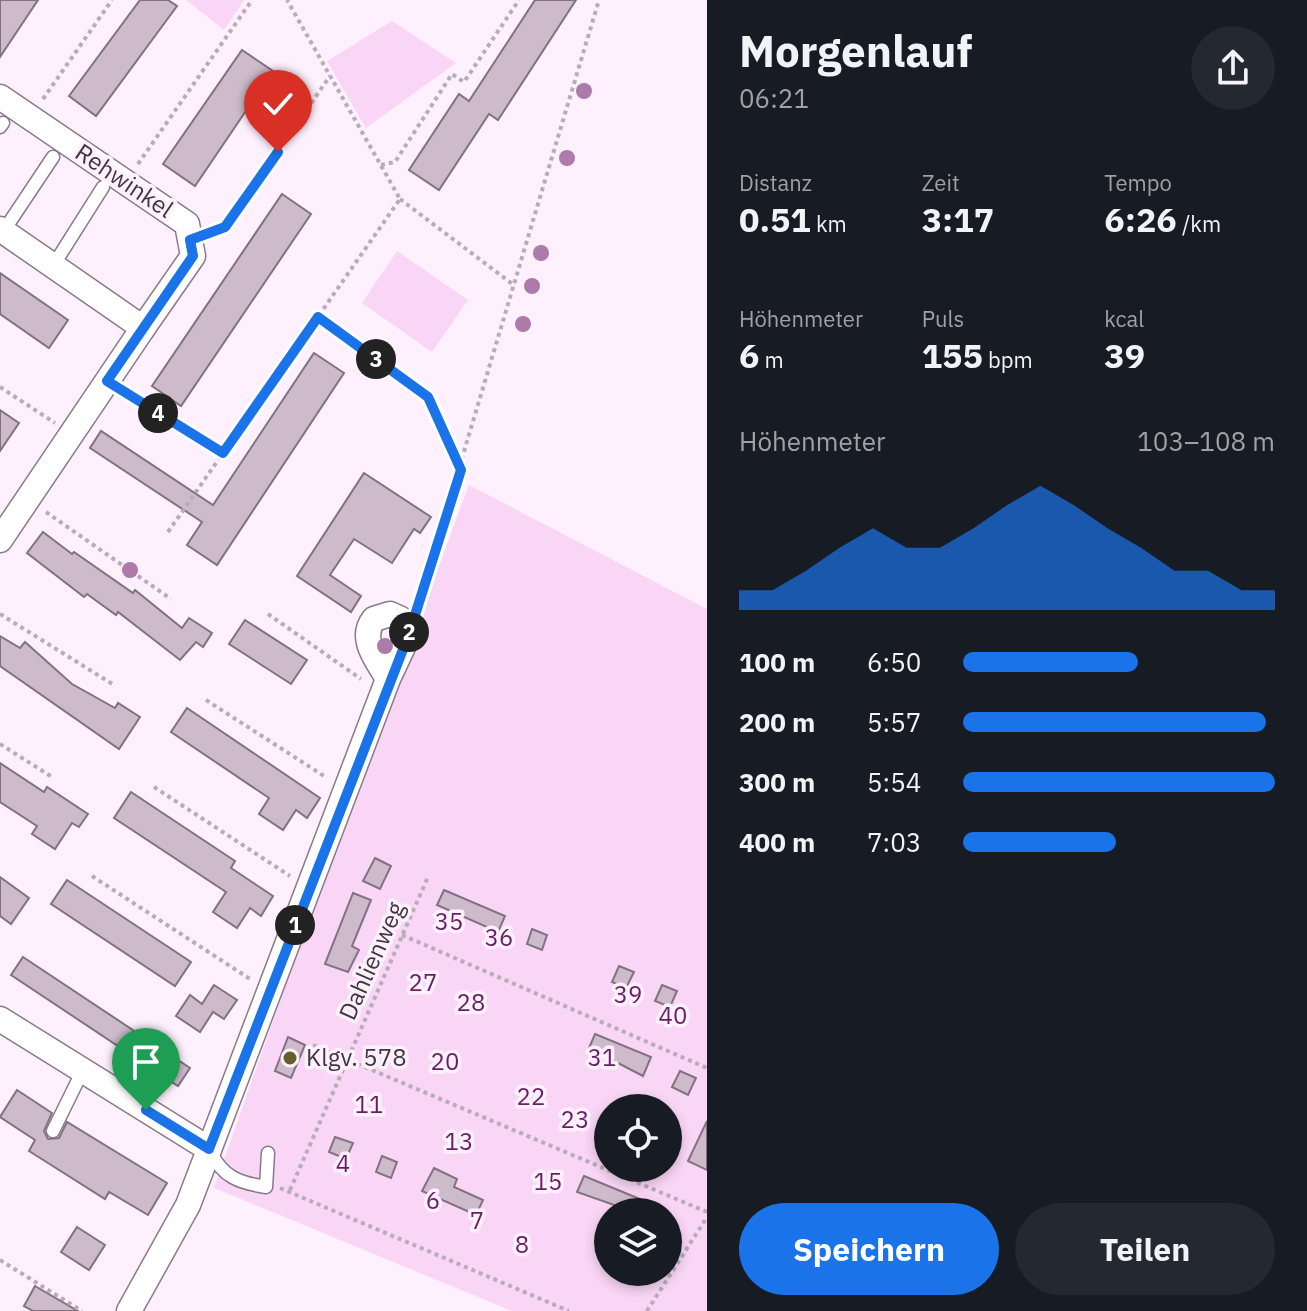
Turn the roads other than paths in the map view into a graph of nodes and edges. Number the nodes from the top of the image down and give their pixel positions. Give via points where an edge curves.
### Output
1 (0, 97) edge
2 (53, 157) dead end
3 (114, 185) junction
4 (2, 231) edge
5 (53, 266) junction
6 (143, 328) junction
7 (0, 540) edge
8 (386, 686) junction
9 (0, 1019) edge
10 (83, 1070) junction
11 (53, 1131) dead end
12 (209, 1149) junction
13 (268, 1153) dead end
14 (129, 1311) edge

1 - 3 street, Rehwinkel
2 - 4 lane
3 - 5 lane
3 - 6 street, Rehwinkel via 187,224 193,256
4 - 5 street
5 - 6 street
6 - 7 street, Rehwinkel
8 - 8 street via 409,634 395,615 379,616 369,624 369,644
8 - 12 street
9 - 10 street
10 - 11 lane
10 - 12 street
12 - 13 lane via 218,1169 243,1183 266,1187
12 - 14 street via 188,1205

